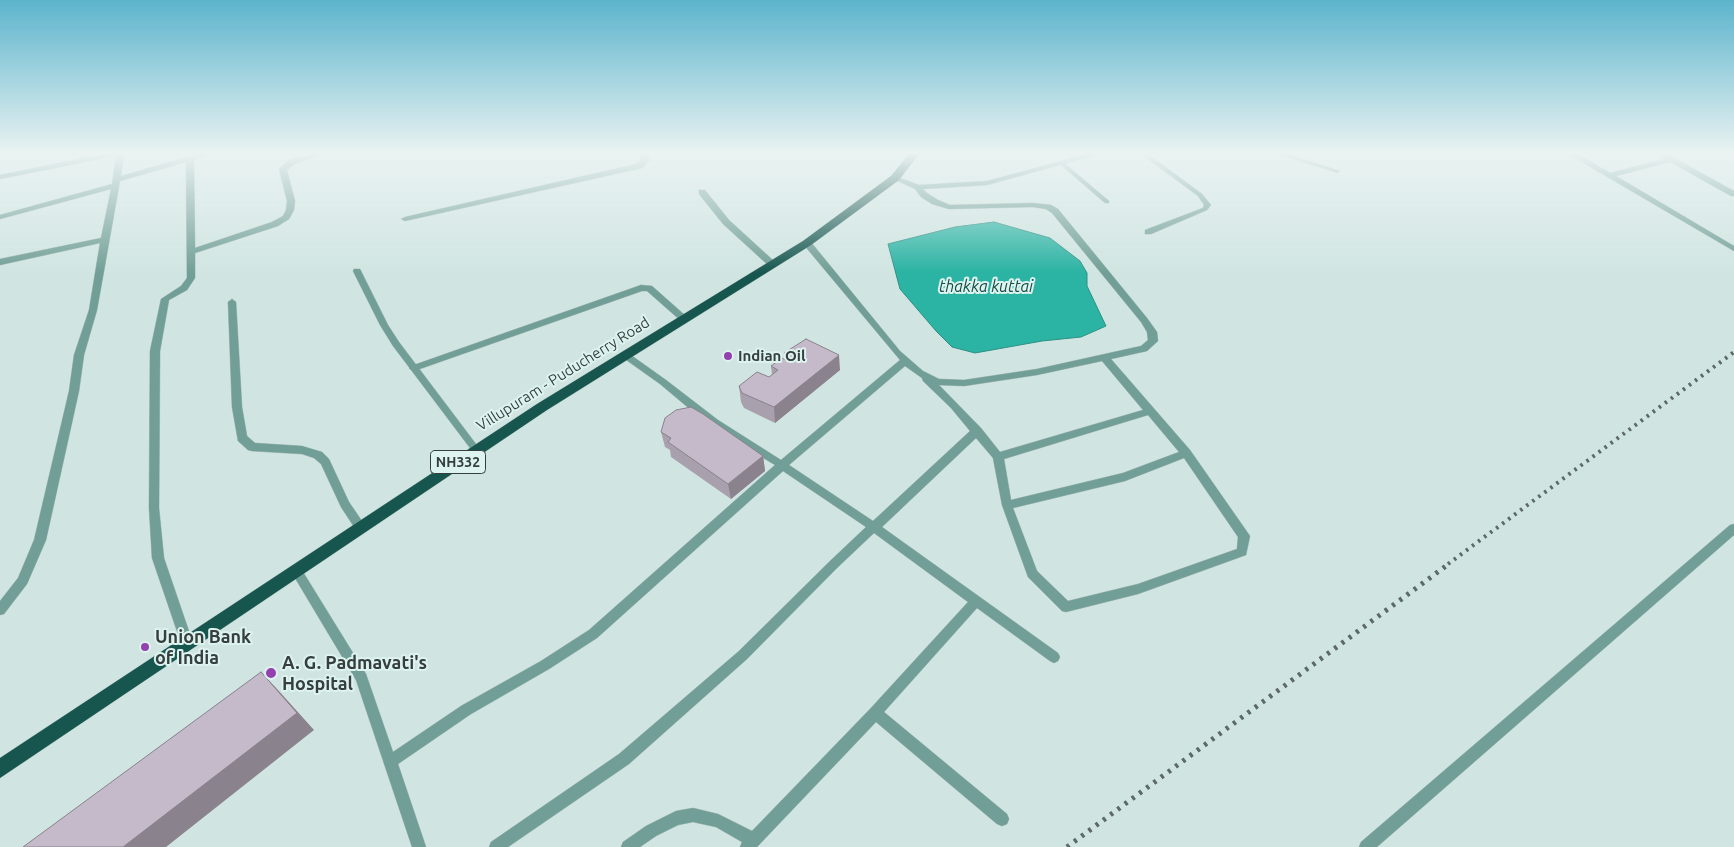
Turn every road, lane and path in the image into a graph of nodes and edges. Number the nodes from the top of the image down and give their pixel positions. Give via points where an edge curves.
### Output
1 (80, 194) edge
2 (114, 194) edge
3 (190, 194) edge
4 (288, 194) edge
5 (519, 194) edge
6 (703, 194) edge
7 (874, 194) edge
8 (923, 194) edge
9 (1097, 194) edge
10 (1198, 194) edge
11 (1639, 194) edge
12 (1107, 202) dead end
13 (0, 217) edge
14 (405, 219) dead end
15 (1148, 232) dead end
16 (105, 240) junction
17 (807, 243) junction
18 (1734, 249) edge
19 (190, 252) junction
20 (0, 262) edge
21 (772, 264) junction
22 (357, 271) dead end
23 (232, 302) dead end
24 (684, 319) junction
25 (625, 355) junction
26 (1105, 359) junction
27 (906, 360) junction
28 (414, 368) junction
29 (920, 373) junction
30 (1150, 411) junction
31 (977, 431) junction
32 (476, 450) junction
33 (1186, 453) junction
34 (998, 458) junction
35 (782, 465) junction
36 (1007, 505) junction
37 (360, 527) junction
38 (874, 527) junction
39 (1734, 528) edge
40 (296, 570) junction
41 (976, 601) junction
42 (0, 610) edge
43 (187, 643) junction
44 (1054, 658) dead end
45 (875, 713) junction
46 (391, 761) junction
47 (0, 769) edge
48 (1002, 818) dead end
49 (751, 843) edge
50 (419, 847) edge
51 (496, 847) edge
52 (628, 847) edge
53 (1366, 847) edge

1 - 13 street
2 - 16 street
3 - 19 street
4 - 19 street via 290,210 275,224
5 - 14 street
6 - 21 street via 726,222
7 - 17 highway, Villupuram - Puducherry Road / NH332
8 - 26 street via 949,207 1033,205 1055,211 1152,332 1153,342 1144,349
9 - 12 lane
10 - 15 lane via 1208,205 1205,209
11 - 18 street
16 - 20 street
16 - 42 street via 93,310 40,540 23,581
17 - 21 highway, Villupuram - Puducherry Road / NH332
17 - 27 street
19 - 43 street via 191,278 184,288 164,299 155,351 158,558
21 - 24 highway, Villupuram - Puducherry Road / NH332
22 - 28 lane via 384,325
23 - 37 street via 237,407 242,438 252,447 302,450 318,455 325,462
24 - 25 highway, Villupuram - Puducherry Road / NH332
24 - 28 street via 649,288 641,288
25 - 32 highway, Villupuram - Puducherry Road / NH332
25 - 35 street via 714,423
26 - 29 street via 964,383 937,382
26 - 30 street
27 - 29 street
27 - 35 street
28 - 32 lane
29 - 31 street
30 - 33 street
30 - 34 street
31 - 34 street
31 - 38 street
32 - 37 highway, Villupuram - Puducherry Road / NH332
33 - 36 street via 1124,477
33 - 36 street via 1244,536 1242,552 1138,589 1066,607 1032,574
34 - 36 street
35 - 38 street
35 - 46 street via 593,634 466,710
37 - 40 highway, Villupuram - Puducherry Road / NH332
38 - 41 street
38 - 51 street via 743,655 624,759
39 - 53 street
40 - 43 highway, Villupuram - Puducherry Road / NH332
40 - 46 street via 362,678
41 - 44 street
41 - 45 street
43 - 47 highway, Villupuram - Puducherry Road / NH332
45 - 48 street
45 - 49 street
46 - 50 street
49 - 52 street via 718,821 693,815 676,818

